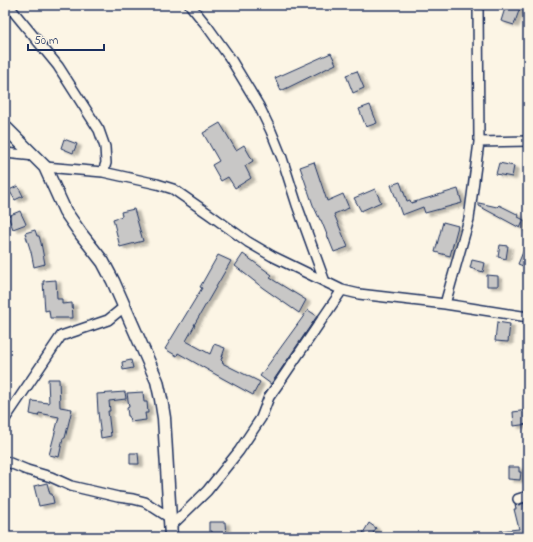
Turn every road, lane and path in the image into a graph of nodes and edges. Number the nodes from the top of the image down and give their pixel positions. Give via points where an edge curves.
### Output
1 (8, 5) edge
2 (190, 5) edge
3 (478, 5) edge
4 (5, 126) edge
5 (528, 141) edge
6 (479, 142) junction
7 (5, 153) edge
8 (34, 156) junction
9 (45, 167) junction
10 (103, 172) junction
11 (325, 282) junction
12 (342, 290) junction
13 (445, 304) junction
14 (124, 307) junction
15 (528, 317) edge
16 (5, 419) edge
17 (5, 461) edge
18 (528, 496) edge
19 (518, 499) dead end
20 (171, 527) edge

1 - 10 street via 58,66 99,130 106,147
2 - 11 street via 230,58 259,106 282,158
3 - 6 street
4 - 8 street
5 - 6 street
6 - 13 street via 469,218
7 - 8 street
8 - 9 street
9 - 10 street
9 - 14 street via 65,211 103,262
10 - 11 street via 173,189 248,242
11 - 12 street
12 - 13 street
12 - 20 street via 268,397 261,418 239,451 207,491
13 - 15 street
14 - 16 street via 108,320 61,336
14 - 20 street via 157,381 161,399
17 - 20 street via 71,486 145,502
18 - 19 street

